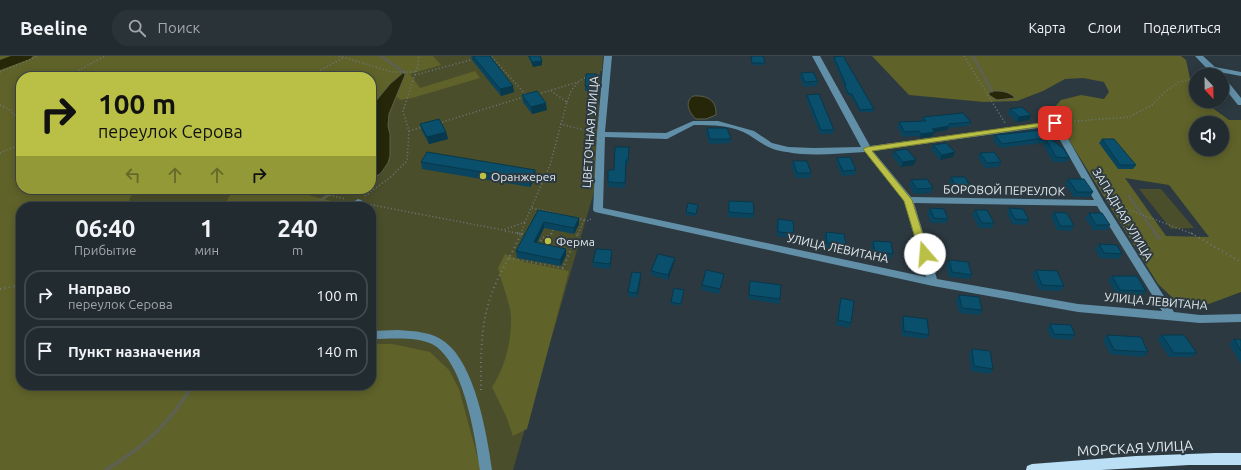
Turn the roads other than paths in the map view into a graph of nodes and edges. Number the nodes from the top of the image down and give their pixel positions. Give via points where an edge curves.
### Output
1 (608, 56) edge
2 (816, 56) edge
3 (1199, 56) edge
4 (1211, 68) edge
5 (1229, 70) edge
6 (1241, 74) edge
7 (1229, 88) edge
8 (1241, 103) edge
9 (597, 133) junction
10 (867, 149) junction
11 (908, 200) junction
12 (1100, 203) junction
13 (598, 210) joint
14 (933, 282) junction
15 (1171, 317) junction
16 (1241, 318) edge
17 (376, 335) edge
18 (1241, 459) edge
19 (486, 470) edge
20 (1032, 470) edge

1 - 9 street, ЦВЕТОЧНАЯ УЛИЦА
2 - 10 street
3 - 4 street
5 - 6 street
7 - 8 street
9 - 10 street via 668,136 693,123 718,123 751,133 769,145 788,150
9 - 13 street, ЦВЕТОЧНАЯ УЛИЦА
10 - 11 street
10 - 12 street, ЗАПАДНАЯ УЛИЦА via 1055,123
11 - 12 street, БОРОВОЙ ПЕРЕУЛОК
11 - 14 street
12 - 15 street, ЗАПАДНАЯ УЛИЦА
13 - 14 street, УЛИЦА ЛЕВИТАНА
14 - 15 street, УЛИЦА ЛЕВИТАНА via 1078,308
15 - 16 street, УЛИЦА ЛЕВИТАНА via 1228,320
17 - 19 street via 421,336 442,345 465,379 481,438
18 - 20 main road, МОРСКАЯ УЛИЦА via 1114,462

